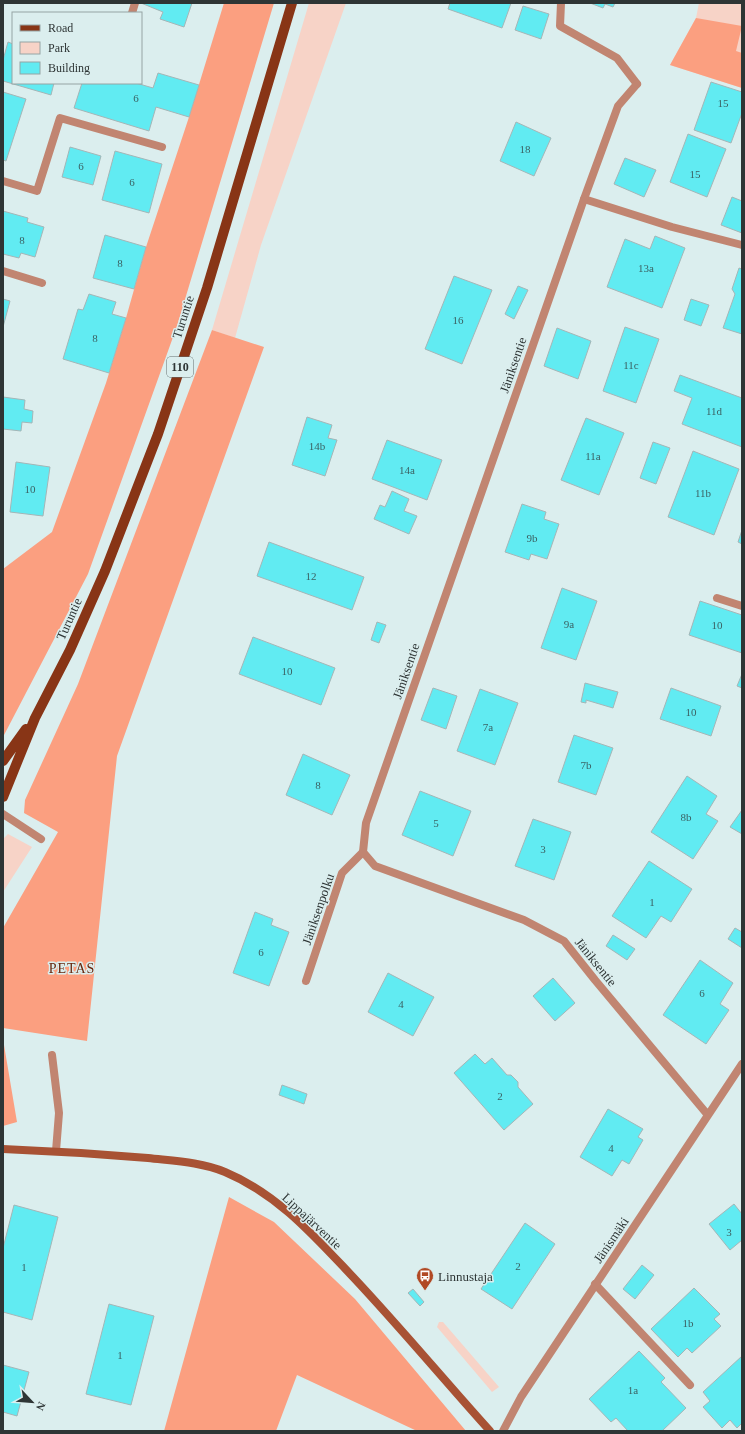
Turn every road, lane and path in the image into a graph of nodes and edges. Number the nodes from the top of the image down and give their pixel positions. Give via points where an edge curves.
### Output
1 (292, 3) edge
2 (561, 3) edge
3 (162, 147) dead end
4 (3, 181) edge
5 (584, 199) junction
6 (742, 245) edge
7 (3, 271) edge
8 (42, 283) dead end
9 (717, 598) dead end
10 (742, 606) edge
11 (35, 718) junction
12 (3, 761) edge
13 (3, 797) edge
14 (3, 814) edge
15 (41, 839) dead end
16 (363, 852) junction
17 (306, 981) dead end
18 (52, 1055) dead end
19 (742, 1064) edge
20 (707, 1114) junction
21 (3, 1149) edge
22 (56, 1151) junction
23 (595, 1284) junction
24 (690, 1385) dead end
25 (490, 1431) edge
26 (503, 1431) edge

1 - 11 main road, Turuntie / 110 via 207,288 158,434 105,571 70,650
2 - 5 street, Jäniksentie via 560,26 617,58 637,84 618,106
3 - 4 street via 60,118 37,191
5 - 6 street via 672,227
5 - 16 street, Jäniksentie via 366,823
7 - 8 street
9 - 10 street
11 - 12 main road, Turuntie / 110
11 - 13 main road, Turuntie / 110
14 - 15 street
16 - 17 street, Jäniksenpolku via 342,873
16 - 20 street, Jäniksentie via 375,866 524,920 564,941
18 - 22 street via 59,1113
19 - 20 street, Jänismäki
20 - 23 street, Jänismäki
21 - 22 main road, Lippajärventie
22 - 25 main road, Lippajärventie via 192,1163 225,1172 257,1188 304,1226
23 - 24 street
23 - 26 street, Jänismäki via 521,1397

